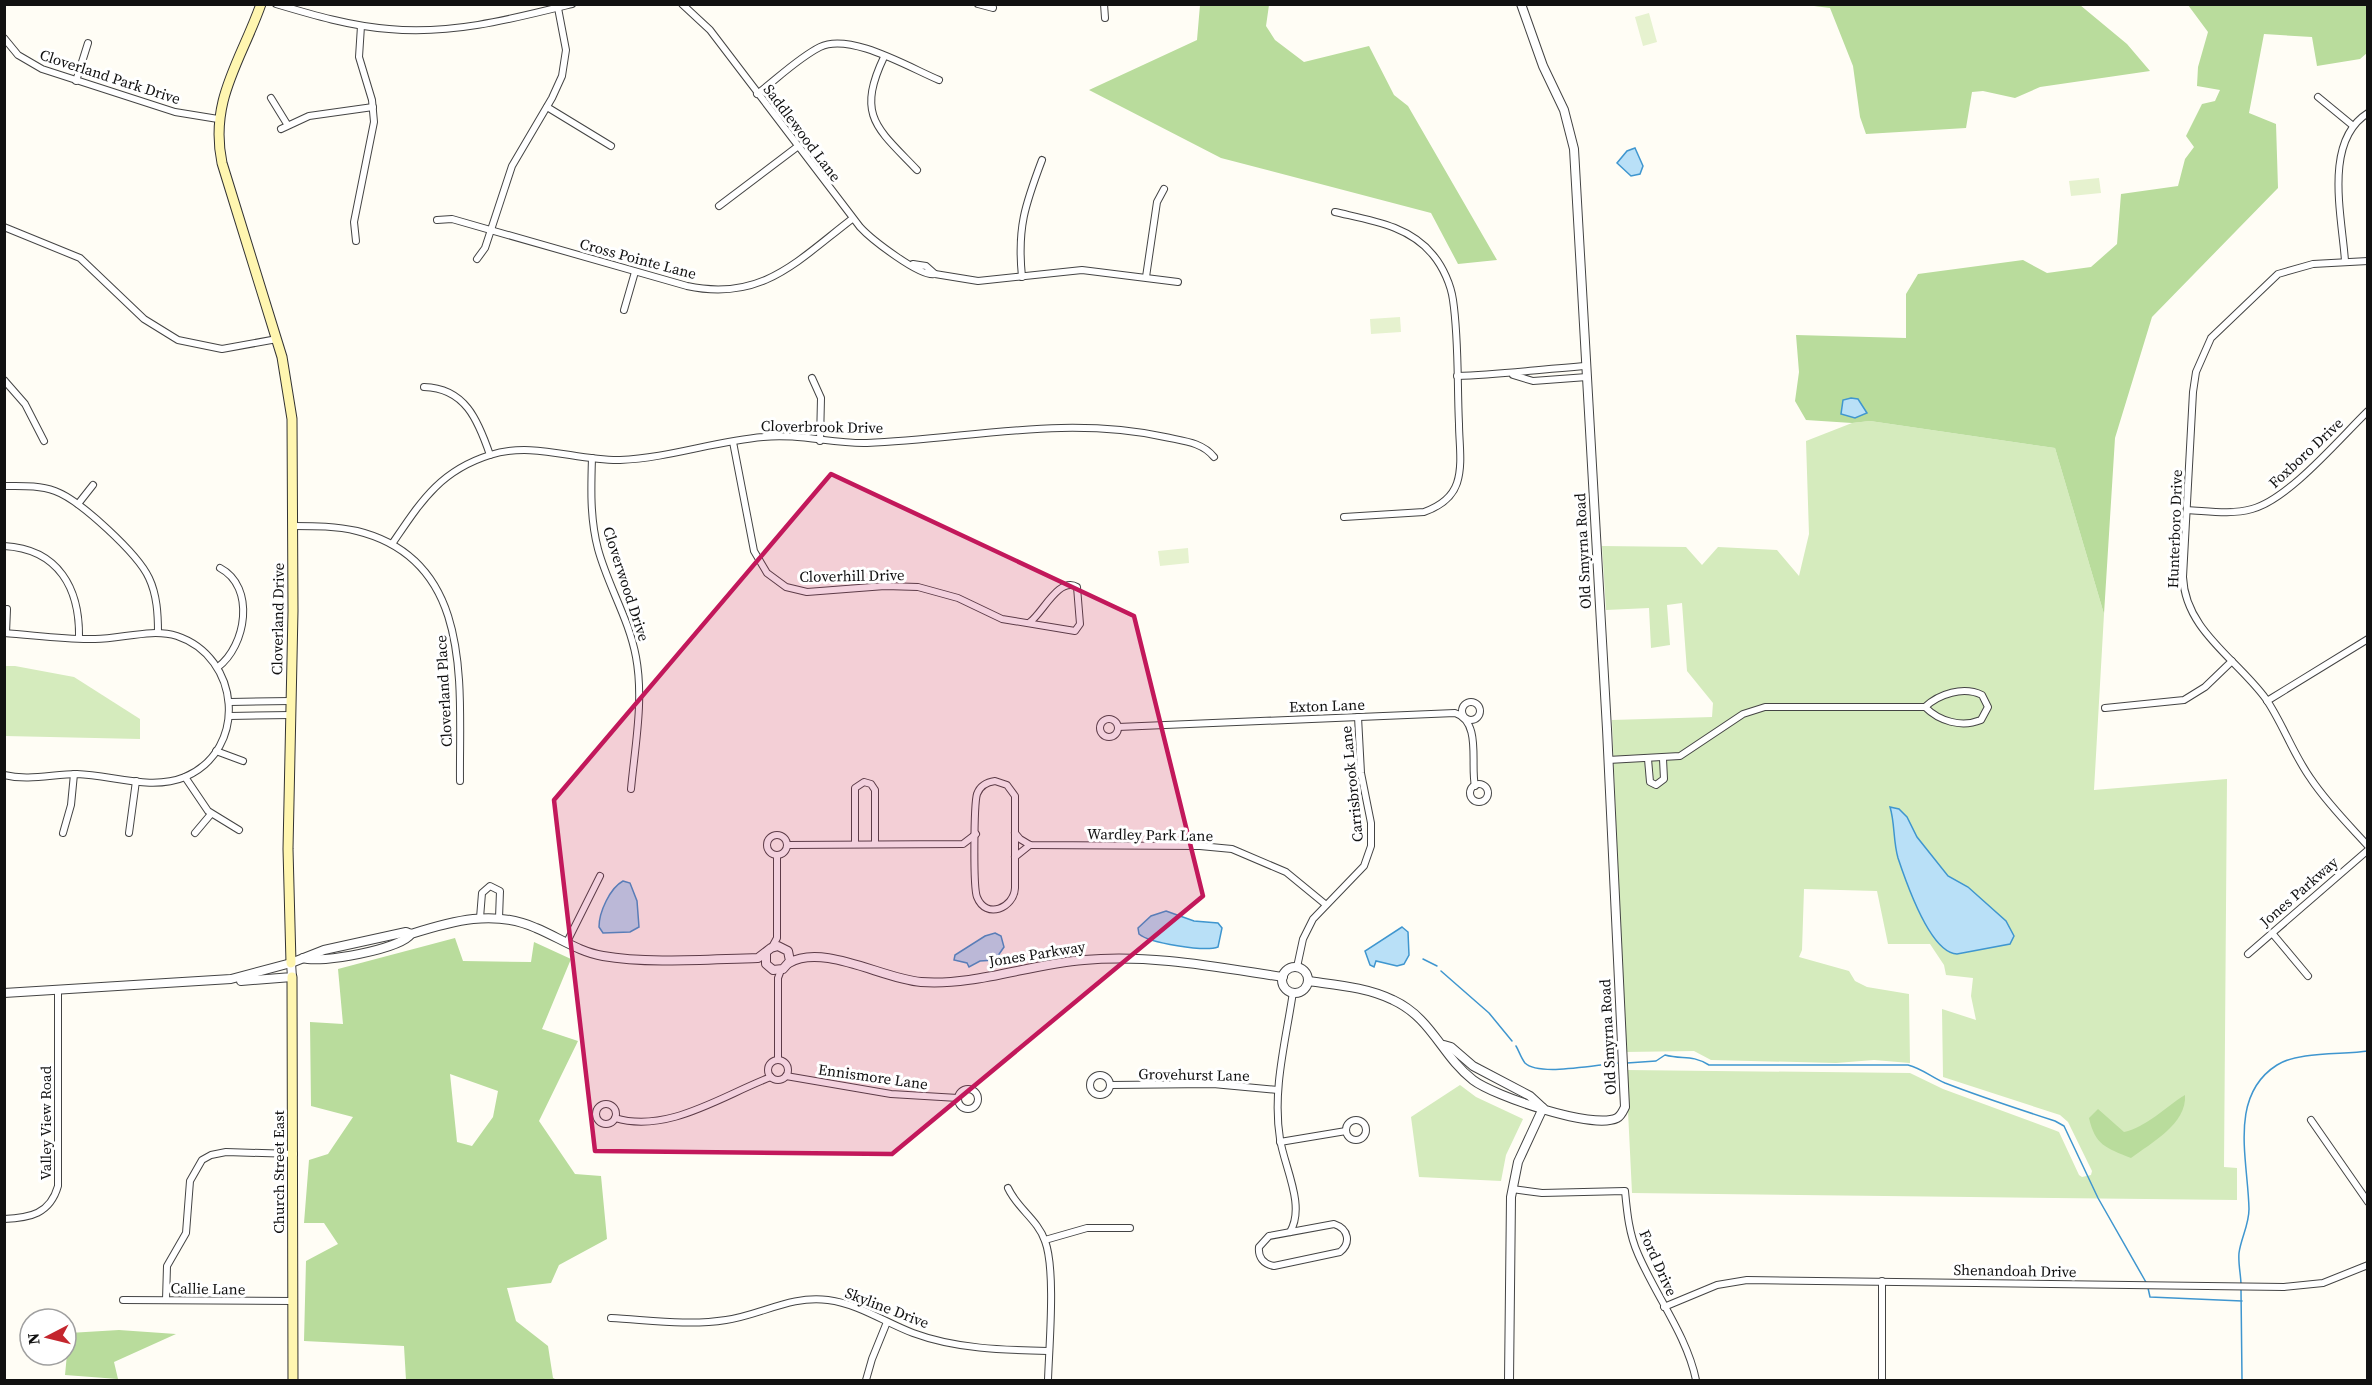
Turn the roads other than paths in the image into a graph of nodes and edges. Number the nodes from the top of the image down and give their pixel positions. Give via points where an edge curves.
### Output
1 (261, 4) edge
2 (276, 4) edge
3 (572, 4) edge
4 (682, 4) edge
5 (978, 4) edge
6 (1104, 4) edge
7 (1521, 4) edge
8 (558, 8) junction
9 (993, 8) dead end
10 (1105, 18) dead end
11 (361, 26) junction
12 (4, 38) edge
13 (88, 43) dead end
14 (884, 57) junction
15 (939, 80) dead end
16 (76, 81) junction
17 (757, 94) junction
18 (2318, 97) dead end
19 (271, 98) dead end
20 (373, 107) junction
21 (547, 107) junction
22 (2367, 112) edge
23 (218, 119) junction
24 (287, 124) junction
25 (2352, 125) junction
26 (281, 129) dead end
27 (610, 146) dead end
28 (797, 147) junction
29 (1042, 160) dead end
30 (917, 170) dead end
31 (1164, 189) dead end
32 (719, 206) dead end
33 (1335, 212) dead end
34 (852, 219) junction
35 (437, 220) dead end
36 (4, 227) edge
37 (491, 230) junction
38 (356, 241) dead end
39 (477, 259) dead end
40 (2345, 261) junction
41 (2367, 261) edge
42 (635, 272) junction
43 (1022, 276) junction
44 (1146, 277) junction
45 (1178, 282) dead end
46 (624, 310) dead end
47 (277, 339) junction
48 (1586, 366) junction
49 (1512, 374) junction
50 (1457, 376) junction
51 (1587, 377) junction
52 (812, 378) dead end
53 (4, 380) edge
54 (424, 387) dead end
55 (2367, 411) edge
56 (44, 441) dead end
57 (820, 441) junction
58 (733, 442) junction
59 (490, 455) junction
60 (1214, 457) dead end
61 (592, 458) junction
62 (93, 485) dead end
63 (4, 486) edge
64 (78, 504) junction
65 (2187, 510) junction
66 (1344, 517) dead end
67 (294, 526) junction
68 (392, 544) junction
69 (4, 546) edge
70 (220, 568) dead end
71 (7, 609) dead end
72 (1030, 622) junction
73 (5, 633) edge
74 (158, 633) junction
75 (79, 638) junction
76 (2367, 639) edge
77 (2232, 661) junction
78 (218, 667) junction
79 (291, 701) junction
80 (2267, 701) junction
81 (1925, 707) junction
82 (230, 708) junction
83 (2105, 708) dead end
84 (291, 715) junction
85 (1358, 717) junction
86 (1118, 727) dead end
87 (216, 750) junction
88 (1648, 759) junction
89 (1663, 759) junction
90 (1608, 760) junction
91 (243, 761) dead end
92 (74, 774) junction
93 (4, 775) edge
94 (185, 777) junction
95 (136, 781) junction
96 (460, 781) dead end
97 (1475, 786) dead end
98 (631, 789) dead end
99 (211, 814) junction
100 (239, 830) dead end
101 (63, 833) dead end
102 (129, 833) dead end
103 (195, 833) dead end
104 (1015, 833) junction
105 (976, 834) junction
106 (855, 844) junction
107 (875, 844) junction
108 (963, 844) junction
109 (787, 845) junction
110 (1030, 845) junction
111 (2367, 848) edge
112 (777, 855) junction
113 (975, 856) junction
114 (1015, 857) junction
115 (600, 876) dead end
116 (1325, 904) junction
117 (480, 918) junction
118 (500, 918) junction
119 (2272, 933) junction
120 (777, 938) junction
121 (567, 942) junction
122 (772, 947) junction
123 (782, 947) junction
124 (2248, 954) dead end
125 (762, 956) junction
126 (792, 958) junction
127 (291, 963) junction
128 (1297, 967) junction
129 (775, 971) junction
130 (2308, 976) dead end
131 (292, 977) junction
132 (1283, 977) junction
133 (224, 980) junction
134 (1308, 981) junction
135 (58, 990) junction
136 (1293, 992) junction
137 (4, 993) edge
138 (778, 1059) junction
139 (786, 1076) junction
140 (771, 1077) junction
141 (1110, 1085) dead end
142 (1278, 1090) junction
143 (958, 1098) dead end
144 (1543, 1108) junction
145 (615, 1118) dead end
146 (2311, 1119) dead end
147 (1346, 1131) dead end
148 (1280, 1142) junction
149 (294, 1154) junction
150 (1008, 1188) dead end
151 (1512, 1189) junction
152 (2367, 1202) edge
153 (1297, 1216) junction
154 (4, 1219) edge
155 (1130, 1228) dead end
156 (1310, 1228) junction
157 (1290, 1232) junction
158 (1045, 1240) junction
159 (2367, 1265) edge
160 (1882, 1281) junction
161 (123, 1300) dead end
162 (166, 1300) junction
163 (293, 1301) junction
164 (1664, 1307) junction
165 (611, 1318) dead end
166 (887, 1322) junction
167 (1048, 1351) junction
168 (292, 1380) edge
169 (866, 1380) edge
170 (1048, 1380) edge
171 (1509, 1380) edge
172 (1696, 1380) edge
173 (1882, 1380) edge

1 - 23 main road, Cloverland Drive via 225,87
2 - 11 street
3 - 8 street
4 - 17 street, Saddlewood Lane via 710,30
5 - 9 street
6 - 10 street
7 - 48 street, Old Smyrna Road via 1572,136
8 - 11 street via 447,29
8 - 21 street via 566,53 562,76
11 - 20 street via 359,57
12 - 16 street, Cloverland Park Drive via 30,64
13 - 16 street
14 - 15 street
14 - 17 street via 848,43 827,44
14 - 30 street via 872,84 873,116 882,132
16 - 23 street, Cloverland Park Drive via 175,112
17 - 28 street, Saddlewood Lane
18 - 25 street
19 - 24 street
20 - 24 street via 312,115
20 - 38 street via 373,132 354,222
21 - 27 street
21 - 37 street via 512,166
22 - 25 street
23 - 47 main road, Cloverland Drive via 222,163
24 - 26 street
25 - 40 street via 2339,154
28 - 32 street
28 - 34 street, Saddlewood Lane
29 - 43 street via 1022,220
31 - 44 street via 1157,202
33 - 50 street via 1398,229 1433,253 1453,300
34 - 42 street, Cross Pointe Lane via 786,270 759,285 703,289
34 - 43 street, Saddlewood Lane via 880,246 923,274 967,281
35 - 37 street, Cross Pointe Lane via 449,219
36 - 47 street via 80,258 144,319 178,340 222,349
37 - 39 street
37 - 42 street, Cross Pointe Lane
40 - 41 street, Hunterboro Drive
40 - 65 street, Hunterboro Drive via 2278,274 2211,338 2196,372 2193,392
42 - 46 street
43 - 44 street, Saddlewood Lane via 1082,270
44 - 45 street, Saddlewood Lane
47 - 67 main road, Cloverland Drive via 292,419
48 - 49 street
48 - 51 street, Old Smyrna Road
49 - 50 street
49 - 51 street via 1533,381
50 - 66 street via 1460,468 1451,495 1424,512
51 - 90 street, Old Smyrna Road
52 - 57 street via 821,398
53 - 56 street via 21,398
54 - 59 street via 444,389 462,402 478,423
55 - 65 street, Foxboro Drive via 2286,489 2264,505 2230,512
57 - 58 street, Cloverbrook Drive via 771,436
57 - 60 street, Cloverbrook Drive via 869,443 1032,427 1091,427 1189,443 1204,447
58 - 61 street, Cloverbrook Drive via 637,458
58 - 72 street, Cloverhill Drive via 753,548 764,570 777,581 803,592 885,586 929,589 1002,619
59 - 61 street, Cloverbrook Drive via 531,449
59 - 68 street, Cloverbrook Drive via 460,468 430,491
61 - 98 street, Cloverwood Drive via 597,542 631,636 638,671 639,705
62 - 64 street
63 - 64 street via 48,489
64 - 74 street via 144,569 155,598
65 - 77 street, Hunterboro Drive via 2183,594 2198,624
67 - 68 street, Cloverland Place via 347,529
67 - 79 main road, Cloverland Drive
68 - 96 street, Cloverland Place via 431,579 450,616 457,652
69 - 75 street via 38,554 63,575 77,604
70 - 78 street via 234,580 243,614 236,644
71 - 73 street
72 - 72 street, Cloverhill Drive via 1077,631 1080,624 1076,586 1058,592
73 - 75 street
74 - 75 street
74 - 78 street via 197,645
76 - 80 street
77 - 80 street, Hunterboro Drive
77 - 83 street via 2205,687 2184,700
78 - 82 street
79 - 82 street
79 - 84 main road, Cloverland Drive
80 - 111 street, Hunterboro Drive via 2310,779
81 - 81 street via 1945,694 1965,691 1982,695 1988,707 1981,720 1962,723 1940,718
81 - 89 street via 1754,709 1684,754
82 - 84 street
82 - 87 street
84 - 127 main road, Cloverland Drive
85 - 86 street, Exton Lane
85 - 97 street, Exton Lane via 1455,713 1464,718 1471,730
85 - 116 street, Carrisbrook Lane via 1371,846 1364,866
87 - 91 street
87 - 94 street via 204,765
88 - 89 street
88 - 89 street via 1650,782 1656,785 1664,779
88 - 90 street
90 - 144 street, Old Smyrna Road via 1624,1107 1613,1119 1578,1117
92 - 93 street via 29,778
92 - 95 street
92 - 101 street
94 - 95 street via 164,782
94 - 99 street
95 - 102 street
99 - 100 street
99 - 103 street
104 - 105 street via 1014,793 995,781 977,794
104 - 110 street
104 - 114 street
105 - 108 street
105 - 113 street
106 - 107 street
106 - 107 street via 855,788 864,782 875,790
106 - 109 street
107 - 108 street
108 - 113 street
109 - 112 street
109 - 112 street via 780,835 770,838 768,850
110 - 114 street
110 - 116 street, Wardley Park Lane via 1232,849 1286,872
111 - 119 street, Jones Parkway
112 - 120 street
113 - 114 street via 976,894 983,905 995,909 1008,905 1014,896
115 - 121 street
116 - 128 street, Carrisbrook Lane via 1303,939
117 - 118 street
117 - 118 street via 482,893 490,885 501,894
117 - 127 street via 355,942 314,952
118 - 121 street
119 - 124 street, Jones Parkway
119 - 130 street
120 - 122 street
120 - 123 street
121 - 125 street via 592,954 622,959
122 - 123 street
122 - 125 street
123 - 126 street
125 - 129 street
126 - 129 street
126 - 132 street, Jones Parkway via 831,959 920,982 958,981 1075,961 1142,958
127 - 131 street, Church Street East
127 - 133 street
128 - 132 street via 1287,970
128 - 134 street via 1306,972
129 - 138 street
131 - 133 street
131 - 149 main road, Church Street East
132 - 136 street via 1286,988
133 - 135 street
134 - 136 street via 1301,991
134 - 144 street via 1370,991 1393,1000 1415,1014 1444,1045 1454,1063 1483,1087
135 - 137 street
135 - 154 street, Valley View Road via 58,1186 51,1202 39,1214
136 - 142 street
138 - 139 street via 787,1065
138 - 140 street via 769,1066
139 - 140 street via 778,1080
139 - 143 street, Ennismore Lane via 891,1094
140 - 145 street via 672,1117 644,1122
141 - 142 street, Grovehurst Lane via 1212,1084
142 - 148 street
144 - 151 street via 1518,1162
146 - 152 street
147 - 148 street
148 - 153 street
149 - 162 street via 226,1152 201,1160 189,1181 184,1238 167,1266
149 - 163 main road, Church Street East
150 - 158 street
151 - 164 street, Ford Drive via 1542,1193 1625,1191 1632,1239
151 - 171 street
153 - 156 street
153 - 157 street
155 - 158 street via 1087,1228
156 - 157 street
156 - 157 street via 1337,1225 1346,1233 1346,1245 1335,1254 1278,1265 1262,1260 1259,1249 1264,1239
158 - 167 street via 1049,1265
159 - 160 street, Shenandoah Drive via 2323,1283 2284,1287
160 - 164 street, Shenandoah Drive via 1729,1281
160 - 173 street
161 - 162 street, Callie Lane
162 - 163 street, Callie Lane
163 - 168 main road, Church Street East
164 - 172 street, Ford Drive
165 - 166 street, Skyline Drive via 715,1322 784,1303 816,1299 853,1306
166 - 167 street, Skyline Drive via 945,1341 1000,1350
166 - 169 street
167 - 170 street

